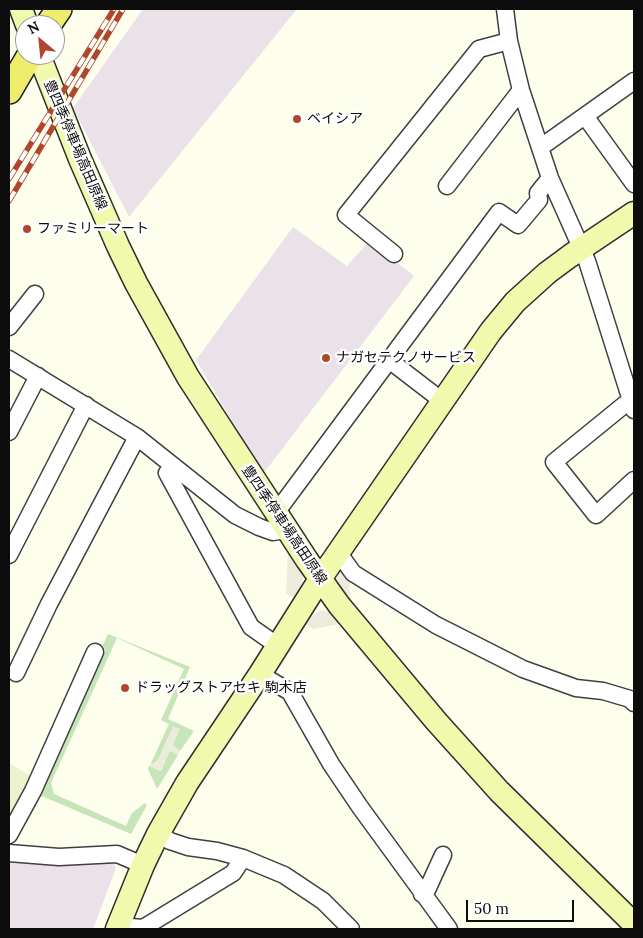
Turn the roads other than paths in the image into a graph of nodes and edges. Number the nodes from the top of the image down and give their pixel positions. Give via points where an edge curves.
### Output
1 (505, 9) edge
2 (509, 41) junction
3 (24, 65) edge
4 (42, 65) edge
5 (634, 80) edge
6 (521, 90) junction
7 (9, 91) edge
8 (585, 116) junction
9 (541, 147) junction
10 (550, 178) junction
11 (634, 184) edge
12 (447, 186) dead end
13 (634, 213) edge
14 (582, 247) junction
15 (394, 254) dead end
16 (35, 294) dead end
17 (9, 327) edge
18 (9, 359) edge
19 (389, 360) junction
20 (38, 376) junction
21 (441, 400) junction
22 (86, 404) junction
23 (633, 406) edge
24 (9, 432) edge
25 (137, 437) junction
26 (173, 466) junction
27 (634, 480) edge
28 (279, 519) junction
29 (9, 555) edge
30 (337, 555) junction
31 (320, 579) junction
32 (278, 646) junction
33 (95, 652) dead end
34 (16, 673) dead end
35 (260, 674) junction
36 (634, 704) edge
37 (158, 834) junction
38 (9, 835) edge
39 (9, 853) edge
40 (443, 856) dead end
41 (243, 858) junction
42 (143, 865) junction
43 (422, 894) junction
44 (633, 924) edge
45 (118, 927) edge
46 (351, 929) edge
47 (449, 929) edge

1 - 2 street
2 - 6 street
2 - 15 street via 479,49 346,215
3 - 7 main road
4 - 28 main road, 豊四季停車場高田原線 via 127,265 188,377
5 - 8 street
6 - 9 street
6 - 12 street
8 - 9 street
8 - 11 street
9 - 10 street
10 - 14 street
10 - 19 street via 538,193 539,200 518,225 499,212
13 - 14 main road
14 - 21 main road via 515,302
14 - 23 street
16 - 17 street
18 - 20 street
19 - 21 street
19 - 28 street via 281,506
20 - 22 street
20 - 24 street
21 - 30 main road
22 - 25 street
22 - 29 street
23 - 27 street via 624,405 554,462 596,514
25 - 26 street
25 - 34 street via 48,604
26 - 28 street via 235,515 259,528 279,531
26 - 32 street via 167,473 252,627
28 - 31 main road, 豊四季停車場高田原線
30 - 31 main road
30 - 36 street via 353,573 436,626 523,669 576,688 603,691
31 - 32 main road
31 - 44 main road, 豊四季停車場高田原線 via 436,721 499,791
32 - 35 main road
33 - 38 street via 33,791
35 - 37 main road via 187,783
35 - 43 street via 290,692 332,764
37 - 41 street via 188,847
37 - 42 main road
39 - 42 street via 59,857 117,854
40 - 43 street
41 - 45 street via 233,873 143,928
41 - 46 street via 284,875 305,888
42 - 45 main road
43 - 47 street

